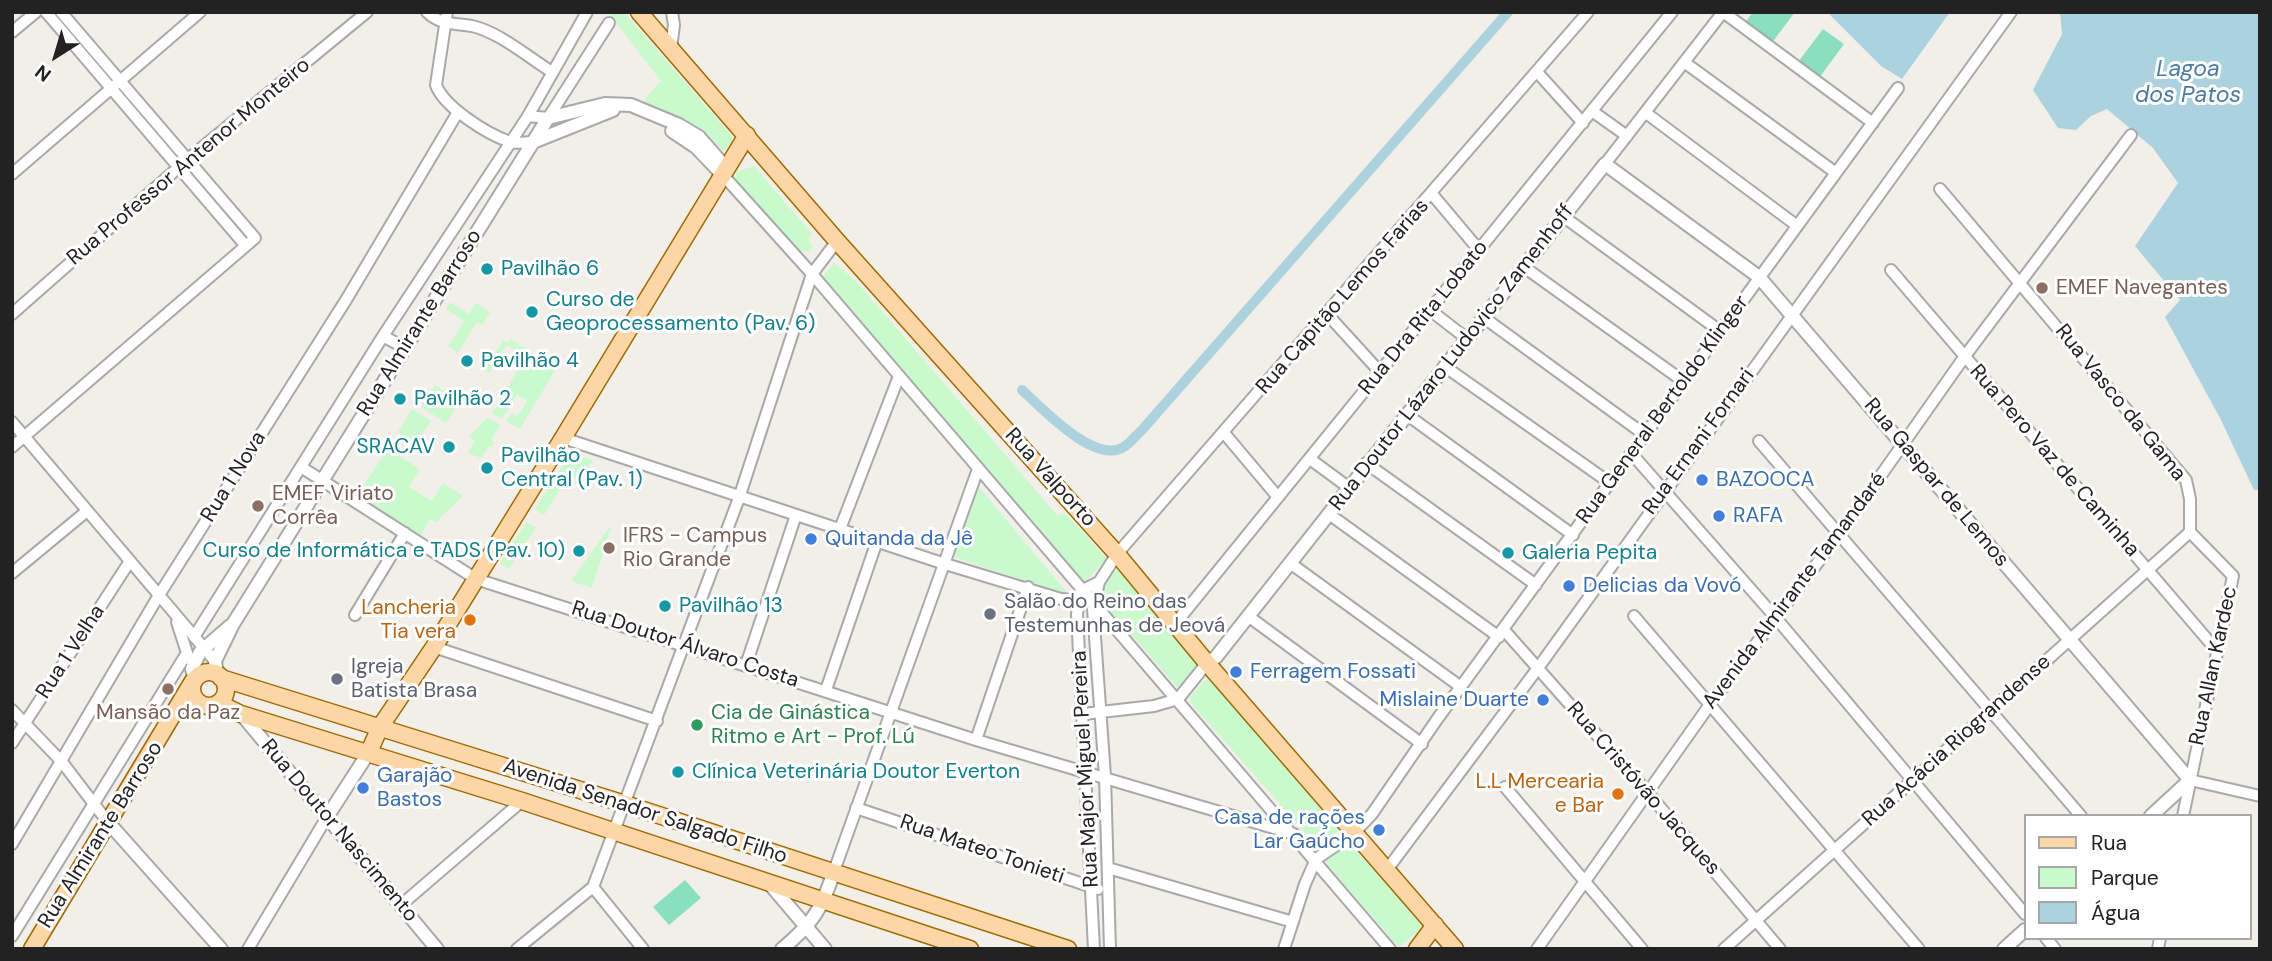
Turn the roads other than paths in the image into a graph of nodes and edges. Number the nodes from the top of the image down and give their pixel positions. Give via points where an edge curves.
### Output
1 (36, 12) edge
2 (46, 12) edge
3 (61, 12) edge
4 (200, 12) edge
5 (367, 12) edge
6 (426, 12) edge
7 (587, 12) edge
8 (639, 12) edge
9 (672, 12) edge
10 (1588, 12) edge
11 (1672, 12) edge
12 (1723, 12) edge
13 (2011, 12) edge
14 (447, 18) edge
15 (609, 23) dead end
16 (12, 33) edge
17 (671, 48) junction
18 (1685, 62) junction
19 (552, 72) junction
20 (1536, 72) junction
21 (116, 85) junction
22 (1898, 88) dead end
23 (605, 108) junction
24 (1592, 111) junction
25 (458, 112) junction
26 (1646, 113) junction
27 (527, 116) junction
28 (548, 118) junction
29 (1583, 123) junction
30 (1874, 123) junction
31 (747, 135) junction
32 (2131, 135) dead end
33 (1627, 136) junction
34 (511, 142) junction
35 (532, 142) junction
36 (183, 164) junction
37 (1605, 164) junction
38 (724, 171) junction
39 (1836, 173) junction
40 (12, 174) edge
41 (1940, 188) dead end
42 (1432, 194) junction
43 (1564, 217) junction
44 (1796, 225) junction
45 (837, 241) junction
46 (245, 246) junction
47 (1479, 250) junction
48 (1524, 267) junction
49 (1891, 270) dead end
50 (812, 274) junction
51 (1759, 277) junction
52 (2021, 283) junction
53 (1430, 310) junction
54 (1791, 313) junction
55 (12, 314) edge
56 (1328, 315) junction
57 (1483, 317) junction
58 (1720, 331) junction
59 (383, 336) junction
60 (1466, 338) junction
61 (405, 348) junction
62 (1965, 356) junction
63 (1444, 366) junction
64 (1380, 372) junction
65 (899, 376) junction
66 (1683, 381) junction
67 (1406, 414) junction
68 (12, 422) edge
69 (1225, 434) junction
70 (1645, 435) junction
71 (24, 436) junction
72 (564, 439) junction
73 (1759, 441) dead end
74 (1904, 445) junction
75 (12, 447) edge
76 (1632, 454) junction
77 (1310, 459) junction
78 (1366, 463) junction
79 (301, 467) junction
80 (978, 469) junction
81 (323, 480) junction
82 (1610, 483) junction
83 (1348, 487) junction
84 (1665, 490) junction
85 (1277, 496) junction
86 (739, 498) junction
87 (88, 511) junction
88 (1329, 514) junction
89 (796, 515) junction
90 (840, 529) junction
91 (1841, 532) junction
92 (2190, 532) junction
93 (405, 533) junction
94 (1573, 535) junction
95 (877, 541) junction
96 (1118, 554) junction
97 (130, 561) junction
98 (942, 563) junction
99 (1290, 563) junction
100 (2148, 570) junction
101 (12, 573) edge
102 (476, 579) junction
103 (1099, 582) junction
104 (1536, 585) junction
105 (1028, 587) junction
106 (1081, 591) junction
107 (159, 595) junction
108 (1078, 603) junction
109 (1093, 603) junction
110 (171, 610) junction
111 (355, 615) dead end
112 (1248, 616) junction
113 (1634, 616) dead end
114 (1776, 618) junction
115 (1175, 624) junction
116 (1501, 634) junction
117 (194, 637) junction
118 (2070, 642) junction
119 (685, 646) junction
120 (434, 647) junction
121 (2218, 652) junction
122 (187, 653) junction
123 (1207, 663) junction
124 (747, 665) junction
125 (214, 666) junction
126 (1538, 668) junction
127 (194, 676) junction
128 (1461, 687) junction
129 (826, 690) junction
130 (1178, 699) junction
131 (218, 703) junction
132 (1712, 703) junction
133 (200, 704) junction
134 (12, 710) edge
135 (891, 711) junction
136 (1102, 711) junction
137 (1991, 713) junction
138 (241, 714) junction
139 (1083, 714) junction
140 (171, 721) junction
141 (657, 721) junction
142 (24, 724) junction
143 (380, 727) junction
144 (976, 740) junction
145 (12, 743) edge
146 (1422, 744) junction
147 (369, 752) junction
148 (62, 762) junction
149 (1085, 773) junction
150 (1105, 776) junction
151 (2190, 780) junction
152 (1912, 782) junction
153 (1505, 787) dead end
154 (1649, 794) junction
155 (2260, 796) edge
156 (522, 801) junction
157 (92, 803) junction
158 (625, 804) junction
159 (856, 808) junction
160 (2079, 814) edge
161 (2153, 814) edge
162 (2183, 814) edge
163 (327, 817) junction
164 (107, 821) junction
165 (615, 833) junction
166 (1354, 833) junction
167 (1294, 834) junction
168 (12, 844) edge
169 (1834, 850) junction
170 (1316, 859) junction
171 (1108, 868) junction
172 (1386, 871) junction
173 (833, 874) junction
174 (769, 883) junction
175 (1585, 884) junction
176 (593, 887) junction
177 (1093, 887) junction
178 (1108, 891) junction
179 (825, 900) junction
180 (401, 905) junction
181 (2024, 913) edge
182 (1755, 920) junction
183 (1293, 922) junction
184 (1435, 925) junction
185 (808, 929) junction
186 (2024, 931) edge
187 (12, 936) edge
188 (32, 949) edge
189 (221, 949) edge
190 (248, 949) edge
191 (437, 949) edge
192 (517, 949) edge
193 (643, 949) edge
194 (782, 949) edge
195 (824, 949) edge
196 (970, 949) edge
197 (1068, 949) edge
198 (1094, 949) edge
199 (1110, 949) edge
200 (1284, 949) edge
201 (1390, 949) edge
202 (1417, 949) edge
203 (1455, 949) edge
204 (1537, 949) edge
205 (1642, 949) edge
206 (1724, 949) edge
207 (1780, 949) edge
208 (1919, 949) edge
209 (2004, 949) edge

1 - 16 street
2 - 21 street
3 - 21 street
4 - 21 street
5 - 36 street, Rua Professor Antenor Monteiro
6 - 14 street via 439,22
7 - 19 street
8 - 17 main road, Rua Valporto
9 - 17 street
10 - 20 street, Rua Capitão Lemos Farias
11 - 24 street, Rua Dra Rita Lobato
12 - 18 street, Rua Doutor Lázaro Ludovico Zamenhoff
12 - 30 street
13 - 54 street, Rua Ernani Fornari
14 - 19 street via 487,32
14 - 25 street via 436,85 440,96
15 - 28 street, Rua Almirante Barroso
17 - 31 main road, Rua Valporto
18 - 26 street, Rua Doutor Lázaro Ludovico Zamenhoff
18 - 39 street
19 - 27 street
20 - 29 street
20 - 42 street, Rua Capitão Lemos Farias
21 - 36 street
21 - 40 street
22 - 30 street, Rua General Bertoldo Klinger
23 - 28 street
23 - 35 street
23 - 38 street via 631,111 680,134
24 - 29 street, Rua Dra Rita Lobato
24 - 33 street
25 - 34 street
25 - 107 street, Rua 1 Nova via 346,300
26 - 33 street, Rua Doutor Lázaro Ludovico Zamenhoff
26 - 44 street
27 - 28 street
27 - 34 street
28 - 35 street, Rua Almirante Barroso
29 - 47 street, Rua Dra Rita Lobato
30 - 39 street, Rua General Bertoldo Klinger
31 - 38 main road
31 - 45 main road, Rua Valporto
32 - 52 street, Avenida Almirante Tamandaré
33 - 37 street, Rua Doutor Lázaro Ludovico Zamenhoff
34 - 35 street
34 - 59 street
35 - 61 street, Rua Almirante Barroso
36 - 46 street
36 - 46 street via 255,238
36 - 55 street, Rua Professor Antenor Monteiro
37 - 43 street, Rua Doutor Lázaro Ludovico Zamenhoff
37 - 51 street, Rua Gaspar de Lemos
38 - 50 street
38 - 72 main road
39 - 44 street, Rua General Bertoldo Klinger
41 - 52 street, Rua Vasco da Gama
42 - 47 street
42 - 56 street, Rua Capitão Lemos Farias
43 - 48 street, Rua Doutor Lázaro Ludovico Zamenhoff
43 - 58 street
44 - 51 street, Rua General Bertoldo Klinger
45 - 50 street
45 - 96 main road, Rua Valporto
46 - 71 street
47 - 53 street, Rua Dra Rita Lobato
48 - 57 street, Rua Doutor Lázaro Ludovico Zamenhoff
48 - 66 street
49 - 62 street, Rua Pero Vaz de Caminha
50 - 65 street
50 - 86 street
51 - 54 street, Rua Gaspar de Lemos
51 - 58 street, Rua General Bertoldo Klinger
52 - 62 street, Avenida Almirante Tamandaré
52 - 92 street, Rua Vasco da Gama via 2186,480
53 - 60 street
53 - 64 street, Rua Dra Rita Lobato
54 - 74 street, Rua Gaspar de Lemos
54 - 84 street, Rua Ernani Fornari
56 - 64 street
56 - 69 street, Rua Capitão Lemos Farias
57 - 60 street, Rua Doutor Lázaro Ludovico Zamenhoff
57 - 70 street
58 - 66 street, Rua General Bertoldo Klinger
59 - 61 street
59 - 79 street
60 - 63 street, Rua Doutor Lázaro Ludovico Zamenhoff
61 - 81 street, Rua Almirante Barroso
62 - 74 street, Avenida Almirante Tamandaré
62 - 100 street, Rua Pero Vaz de Caminha
63 - 67 street, Rua Doutor Lázaro Ludovico Zamenhoff
63 - 82 street
64 - 77 street, Rua Dra Rita Lobato
65 - 80 street
65 - 90 street
66 - 70 street, Rua General Bertoldo Klinger
67 - 78 street, Rua Doutor Lázaro Ludovico Zamenhoff
67 - 94 street
68 - 71 street
69 - 85 street
69 - 96 street, Rua Capitão Lemos Farias
70 - 76 street, Rua General Bertoldo Klinger
71 - 75 street
71 - 87 street
72 - 86 street
72 - 102 main road
73 - 91 street
74 - 91 street, Avenida Almirante Tamandaré
74 - 118 street, Rua Gaspar de Lemos
76 - 82 street, Rua General Bertoldo Klinger
76 - 84 street
77 - 83 street
77 - 85 street, Rua Dra Rita Lobato
78 - 83 street, Rua Doutor Lázaro Ludovico Zamenhoff
78 - 104 street
79 - 81 street, Rua Doutor Álvaro Costa
79 - 117 street
80 - 98 street
80 - 106 street
81 - 93 street, Rua Doutor Álvaro Costa
81 - 125 street, Rua Almirante Barroso via 233,624
82 - 94 street, Rua General Bertoldo Klinger
83 - 88 street, Rua Doutor Lázaro Ludovico Zamenhoff
84 - 114 street
84 - 126 street, Rua Ernani Fornari
85 - 115 street, Rua Dra Rita Lobato
86 - 89 street
86 - 119 street
87 - 97 street
87 - 101 street
88 - 99 street, Rua Doutor Lázaro Ludovico Zamenhoff
88 - 116 street, Rua Cristóvão Jacques
89 - 90 street
89 - 124 street
90 - 95 street
91 - 114 street, Avenida Almirante Tamandaré
91 - 137 street
92 - 100 street, Rua Acácia Riograndense
92 - 121 street, Rua Allan Kardec via 2233,576
93 - 102 street, Rua Doutor Álvaro Costa
93 - 111 street
94 - 104 street, Rua General Bertoldo Klinger
95 - 98 street
95 - 129 street
96 - 103 street, Rua Capitão Lemos Farias
96 - 115 main road, Rua Valporto
97 - 107 street
97 - 142 street, Rua 1 Velha
98 - 105 street
98 - 135 street
99 - 112 street, Rua Doutor Lázaro Ludovico Zamenhoff
99 - 128 street
100 - 118 street, Rua Acácia Riograndense
100 - 121 street, Rua Pero Vaz de Caminha
102 - 119 street, Rua Doutor Álvaro Costa
102 - 120 main road
103 - 106 street, Rua Capitão Lemos Farias
103 - 109 street, Rua Capitão Lemos Farias
104 - 116 street, Rua General Bertoldo Klinger
105 - 108 street
105 - 144 street
106 - 108 street, Rua Major Miguel Pereira
106 - 109 street
107 - 110 street
107 - 148 street, Rua 1 Nova
108 - 109 street
108 - 139 street, Rua Major Miguel Pereira
109 - 130 street
109 - 136 street, Rua Major Miguel Pereira
110 - 117 street
110 - 122 street
112 - 123 street, Rua Doutor Lázaro Ludovico Zamenhoff
112 - 146 street
113 - 132 street
114 - 132 street, Avenida Almirante Tamandaré
114 - 152 street
115 - 123 main road, Rua Valporto
116 - 126 street, Rua Cristóvão Jacques
116 - 128 street, Rua General Bertoldo Klinger
117 - 125 street
118 - 137 street, Rua Acácia Riograndense
118 - 151 street, Rua Gaspar de Lemos
119 - 124 street, Rua Doutor Álvaro Costa
119 - 141 street
120 - 141 street
120 - 143 main road
121 - 151 street, Rua Allan Kardec
122 - 127 street
122 - 157 street, Rua Almirante Barroso
123 - 130 street, Rua Doutor Lázaro Ludovico Zamenhoff
123 - 166 main road, Rua Valporto
124 - 129 street, Rua Doutor Álvaro Costa
125 - 127 street, Rua Almirante Barroso
125 - 127 main road
125 - 131 main road via 226,691
125 - 143 main road, Avenida Senador Salgado Filho via 260,690
126 - 154 street, Rua Cristóvão Jacques
126 - 172 street, Rua Ernani Fornari
127 - 133 main road via 192,694
127 - 140 main road, Rua Almirante Barroso
128 - 146 street, Rua General Bertoldo Klinger
129 - 135 street, Rua Doutor Álvaro Costa
130 - 136 street
130 - 167 street
131 - 133 main road
131 - 138 main road, Avenida Senador Salgado Filho
132 - 154 street, Avenida Almirante Tamandaré
132 - 169 street
133 - 140 main road, Rua Almirante Barroso
134 - 142 street
135 - 144 street, Rua Doutor Álvaro Costa
135 - 159 street
136 - 139 street
136 - 150 street, Rua Major Miguel Pereira
137 - 152 street, Rua Acácia Riograndense
137 - 160 street
138 - 147 main road, Avenida Senador Salgado Filho
138 - 163 street, Rua Doutor Nascimento
139 - 149 street, Rua Major Miguel Pereira
140 - 164 main road, Rua Almirante Barroso
141 - 158 street
142 - 145 street, Rua 1 Velha
142 - 148 street
143 - 147 main road
143 - 158 main road, Avenida Senador Salgado Filho
144 - 149 street, Rua Doutor Álvaro Costa
146 - 166 street, Rua General Bertoldo Klinger
147 - 156 main road, Avenida Senador Salgado Filho
147 - 163 street
148 - 157 street
148 - 168 street, Rua 1 Nova
149 - 150 street, Rua Doutor Álvaro Costa
149 - 177 street, Rua Major Miguel Pereira
150 - 167 street, Rua Doutor Álvaro Costa
150 - 171 street, Rua Major Miguel Pereira
151 - 155 street
151 - 161 street
151 - 162 street, Rua Allan Kardec
152 - 169 street, Rua Acácia Riograndense
152 - 181 street
153 - 175 street
154 - 175 street, Avenida Almirante Tamandaré
154 - 182 street, Rua Cristóvão Jacques
156 - 165 main road, Avenida Senador Salgado Filho
156 - 180 street
157 - 164 street
157 - 187 street, Rua Almirante Barroso
158 - 165 street
158 - 173 main road, Avenida Senador Salgado Filho
159 - 173 street
159 - 177 street, Rua Mateo Tonieti
163 - 180 street, Rua Doutor Nascimento
163 - 190 street
164 - 188 main road, Rua Almirante Barroso
164 - 189 street
165 - 174 main road, Avenida Senador Salgado Filho
165 - 176 street
166 - 170 street, Rua General Bertoldo Klinger
166 - 172 main road, Rua Valporto
167 - 170 street
169 - 182 street, Rua Acácia Riograndense
169 - 208 street
170 - 183 street
170 - 201 street
171 - 178 street, Rua Major Miguel Pereira
171 - 183 street
172 - 184 main road, Rua Valporto
173 - 179 street
173 - 197 main road, Avenida Senador Salgado Filho
174 - 179 main road, Avenida Senador Salgado Filho
174 - 185 street
175 - 204 street, Avenida Almirante Tamandaré
175 - 205 street
176 - 192 street
176 - 193 street
177 - 178 street, Rua Mateo Tonieti
177 - 198 street, Rua Major Miguel Pereira
178 - 199 street, Rua Major Miguel Pereira
179 - 185 street
179 - 196 main road, Avenida Senador Salgado Filho
180 - 191 street, Rua Doutor Nascimento
182 - 206 street, Rua Acácia Riograndense
182 - 207 street, Rua Cristóvão Jacques
183 - 200 street
184 - 202 main road
184 - 203 main road, Rua Valporto
185 - 194 street
185 - 195 street
186 - 209 street

